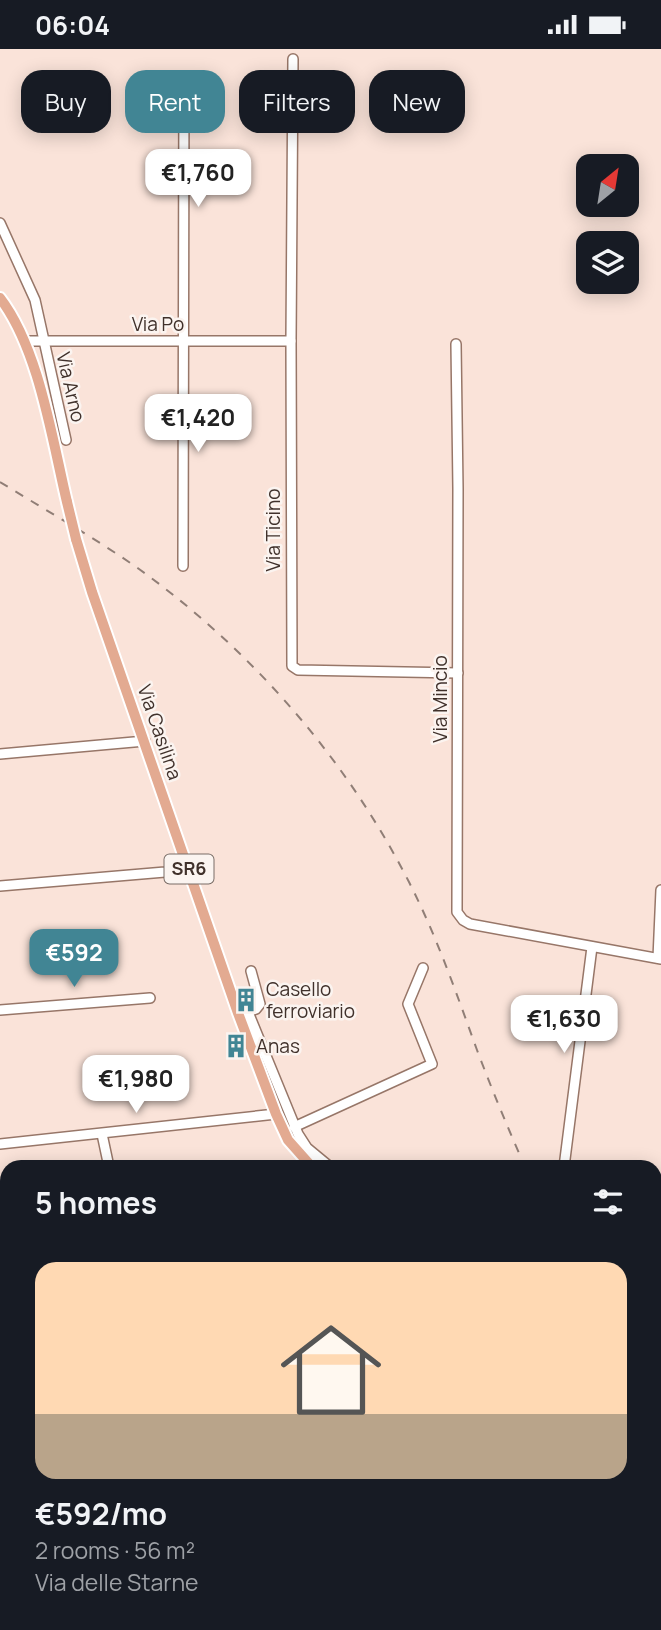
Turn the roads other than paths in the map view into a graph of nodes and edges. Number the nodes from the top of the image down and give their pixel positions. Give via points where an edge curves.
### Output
1 (293, 59) dead end
2 (184, 133) edge
3 (0, 223) edge
4 (0, 298) edge
5 (25, 341) junction
6 (43, 341) junction
7 (291, 341) junction
8 (182, 342) junction
9 (456, 344) dead end
10 (66, 440) dead end
11 (183, 566) dead end
12 (458, 673) junction
13 (145, 741) junction
14 (0, 754) edge
15 (189, 868) junction
16 (0, 886) edge
17 (661, 890) edge
18 (592, 947) junction
19 (659, 959) edge
20 (423, 968) dead end
21 (251, 971) dead end
22 (150, 998) dead end
23 (0, 1010) edge
24 (243, 1013) junction
25 (276, 1114) junction
26 (295, 1127) junction
27 (102, 1134) junction
28 (0, 1144) edge
29 (108, 1160) edge
30 (306, 1160) edge
31 (322, 1160) edge
32 (565, 1160) edge
33 (0, 1622) edge
34 (0, 1630) edge

1 - 7 street, Via Ticino
2 - 8 street
3 - 6 street, Via Arno via 36,300
4 - 5 main road, Via Casilina / SR6
5 - 6 street, Via Po
5 - 13 main road, Via Casilina / SR6, bridge via 94,600
6 - 8 street, Via Po
6 - 10 street, Via Arno
7 - 8 street, Via Po
7 - 12 street, Via Ticino via 293,667
8 - 11 street
9 - 12 street, Via Mincio
12 - 18 street, Via Mincio via 457,914 468,923
13 - 14 street
13 - 15 main road, Via Casilina / SR6
15 - 16 street
15 - 24 main road, Via Casilina / SR6
17 - 19 street
18 - 19 street, Via Mincio
18 - 32 street
20 - 26 street via 408,1004 432,1064
21 - 24 street via 260,1002
22 - 23 street
24 - 25 main road, Via Casilina / SR6
24 - 26 street
25 - 27 street
25 - 30 main road, Via Casilina / SR6 via 288,1140
26 - 31 street via 307,1148
27 - 28 street
27 - 29 street
33 - 34 street

